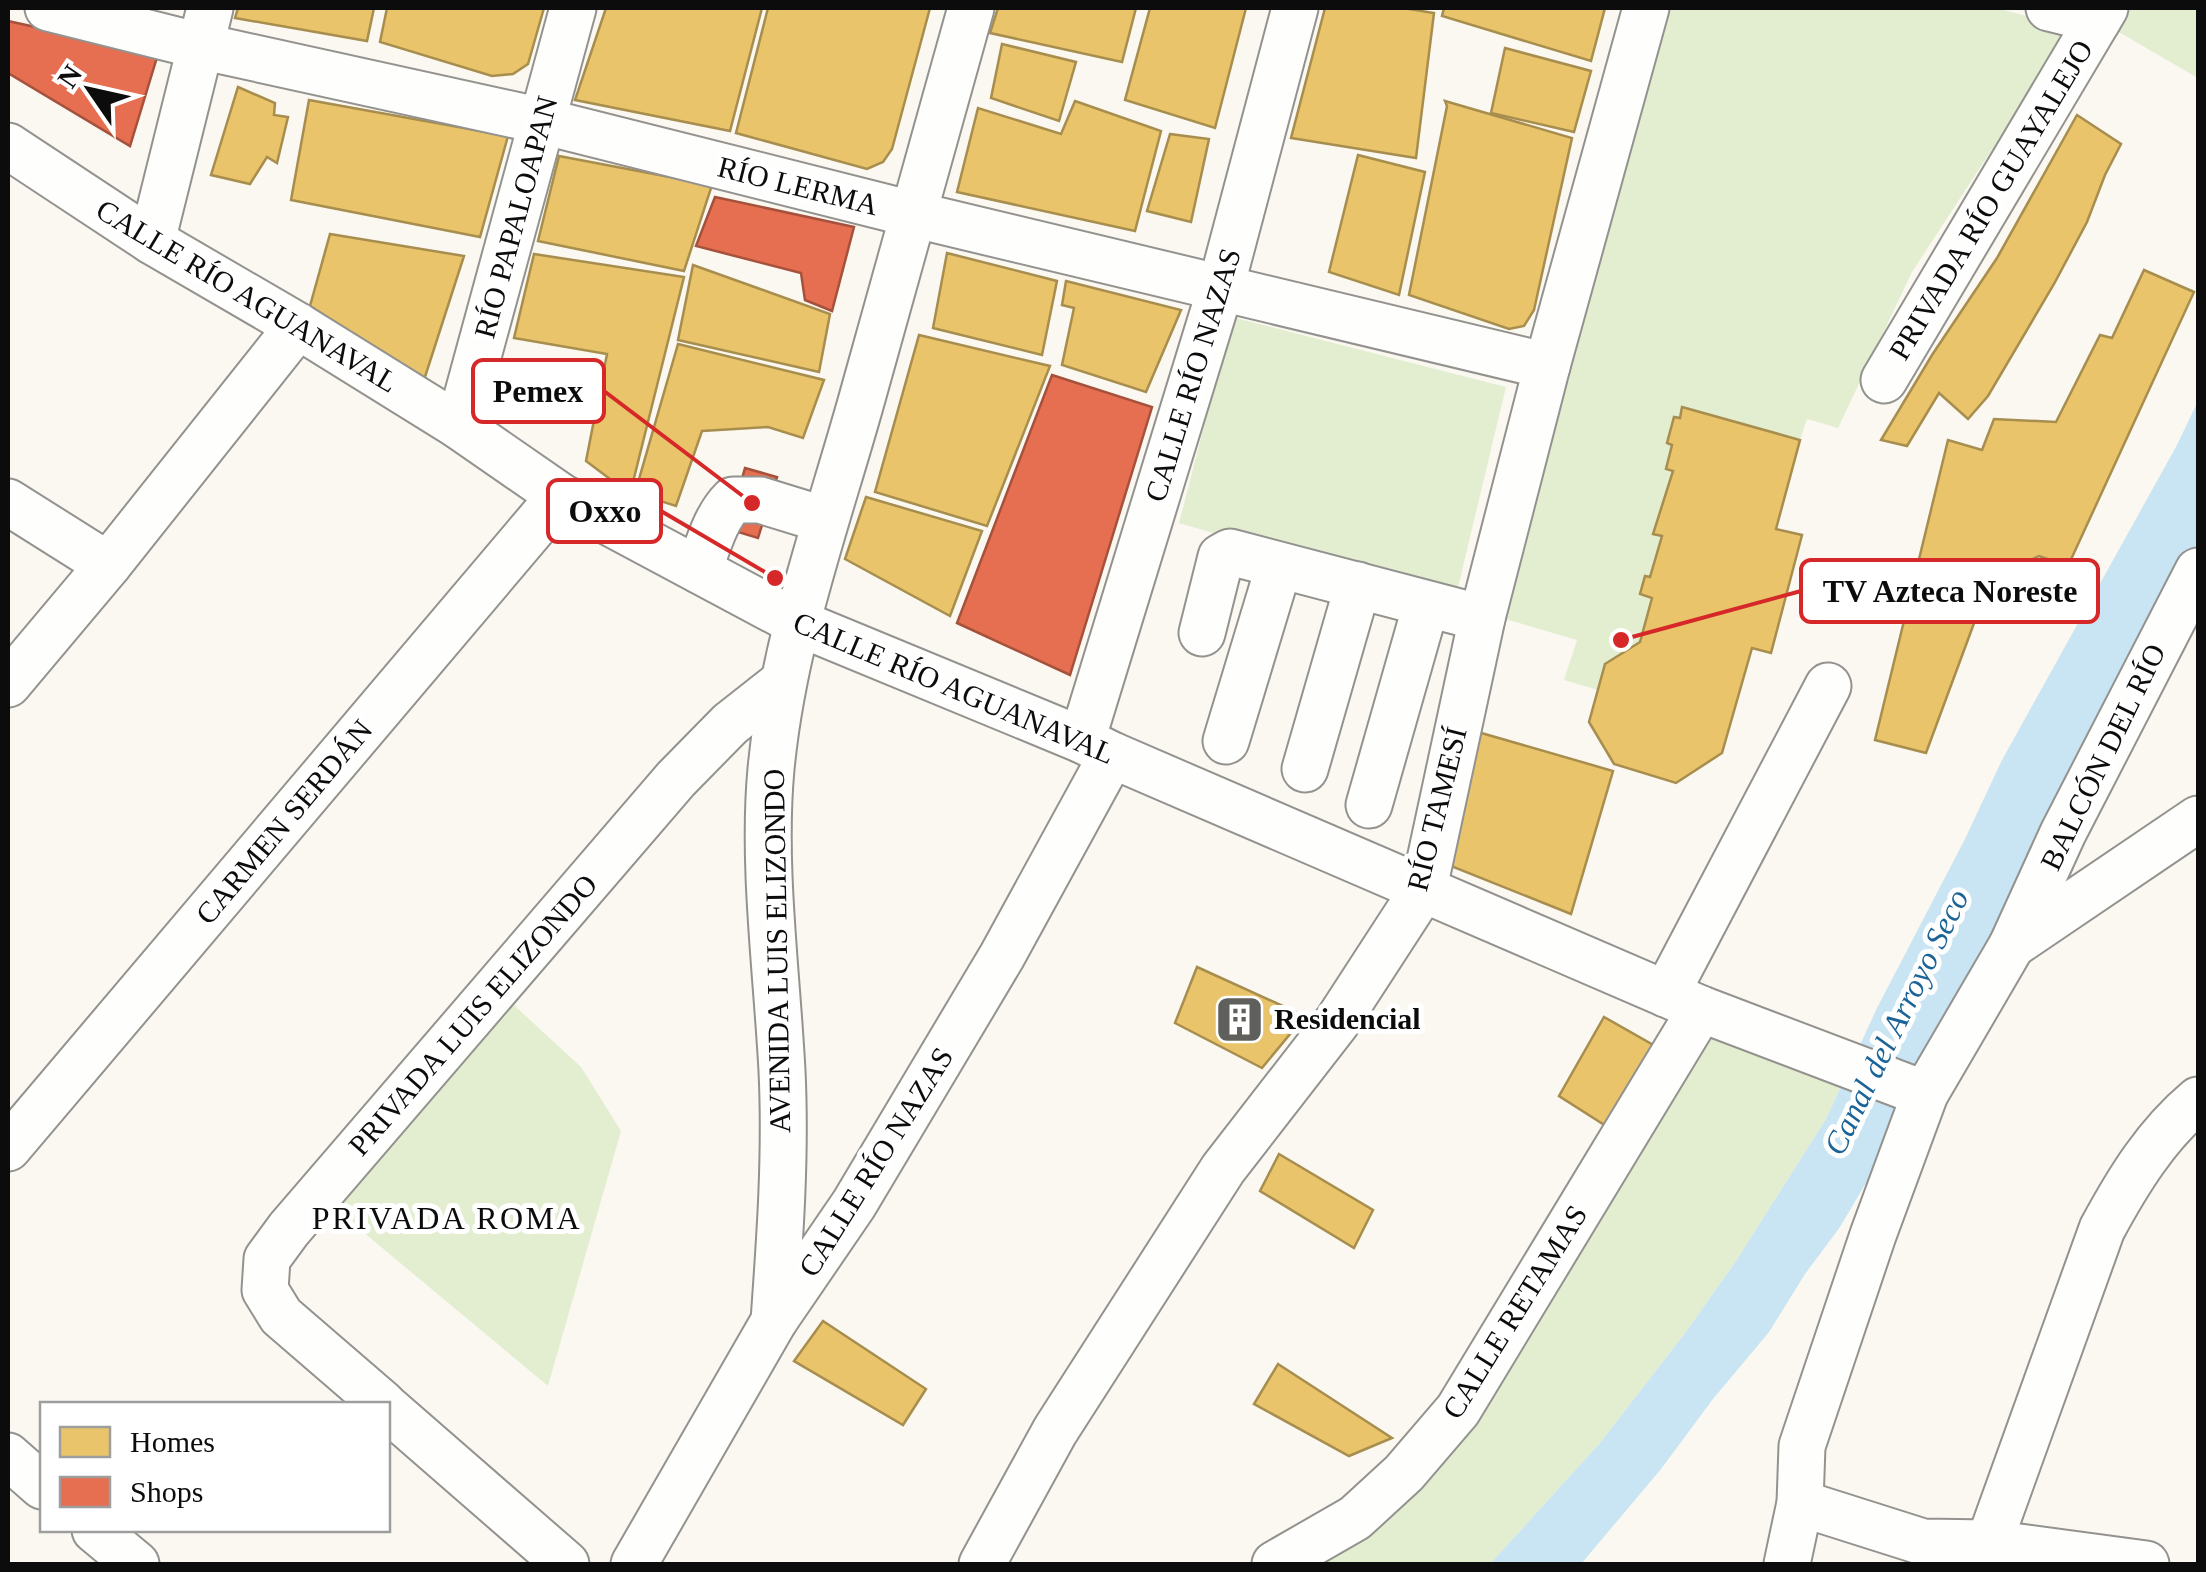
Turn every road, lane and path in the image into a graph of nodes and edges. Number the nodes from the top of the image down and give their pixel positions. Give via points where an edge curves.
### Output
1 (48, 8) edge
2 (572, 8) edge
3 (971, 8) edge
4 (1296, 8) edge
5 (1646, 8) edge
6 (2049, 8) edge
7 (2101, 14) edge
8 (205, 27) edge
9 (542, 121) junction
10 (8, 146) edge
11 (912, 214) junction
12 (152, 241) junction
13 (1221, 287) junction
14 (298, 326) junction
15 (1547, 366) junction
16 (1884, 380) dead end
17 (459, 426) junction
18 (560, 496) junction
19 (8, 502) edge
20 (825, 520) junction
21 (108, 565) junction
22 (1279, 566) junction
23 (699, 570) junction
24 (2198, 571) edge
25 (1358, 584) junction
26 (1426, 605) junction
27 (1482, 618) junction
28 (796, 622) junction
29 (1202, 633) dead end
30 (782, 683) junction
31 (8, 684) edge
32 (1828, 686) dead end
33 (1226, 741) dead end
34 (1097, 747) junction
35 (1305, 770) dead end
36 (1369, 805) dead end
37 (2198, 819) edge
38 (1424, 888) junction
39 (2012, 945) junction
40 (1684, 1001) junction
41 (1920, 1090) junction
42 (2198, 1100) edge
43 (8, 1148) edge
44 (774, 1321) junction
45 (379, 1402) edge
46 (390, 1411) edge
47 (8, 1456) edge
48 (40, 1484) edge
49 (1800, 1503) junction
50 (97, 1532) edge
51 (1989, 1542) junction
52 (1936, 1553) edge
53 (136, 1564) edge
54 (566, 1564) edge
55 (634, 1564) edge
56 (982, 1564) edge
57 (1275, 1564) edge
58 (1787, 1564) edge
59 (2146, 1564) edge

1 - 8 street, RÍO LERMA
2 - 9 street, RÍO PAPALOAPAN
3 - 11 street, AVENIDA LUIS ELIZONDO
4 - 13 street, CALLE RÍO NAZAS
5 - 15 street, RÍO TAMESÍ
6 - 7 street
7 - 16 street, PRIVADA RÍO GUAYALEJO
8 - 9 street, RÍO LERMA
8 - 12 street
9 - 11 street, RÍO LERMA
9 - 17 street, RÍO PAPALOAPAN
10 - 12 street, CALLE RÍO AGUANAVAL
11 - 13 street, RÍO LERMA
11 - 20 street, AVENIDA LUIS ELIZONDO
12 - 14 street, CALLE RÍO AGUANAVAL
13 - 15 street, RÍO LERMA
13 - 34 street, CALLE RÍO NAZAS
14 - 17 street, CALLE RÍO AGUANAVAL
14 - 21 street
15 - 27 street, RÍO TAMESÍ
17 - 18 street, CALLE RÍO AGUANAVAL
18 - 23 street, CALLE RÍO AGUANAVAL
18 - 43 street, CARMEN SERDÁN
19 - 21 street
20 - 23 street via 760,500 733,500
20 - 28 street, AVENIDA LUIS ELIZONDO
21 - 31 street
22 - 25 street
22 - 29 street via 1226,552
22 - 33 street
23 - 28 street, CALLE RÍO AGUANAVAL
24 - 39 street, BALCÓN DEL RÍO
25 - 26 street
25 - 35 street
26 - 27 street
26 - 36 street
27 - 38 street, RÍO TAMESÍ
28 - 30 street, AVENIDA LUIS ELIZONDO
28 - 34 street, CALLE RÍO AGUANAVAL
30 - 44 street, AVENIDA LUIS ELIZONDO via 770,770 782,1076
30 - 45 street, PRIVADA LUIS ELIZONDO via 676,779 267,1258 265,1290 281,1316
32 - 40 street, CALLE RETAMAS
34 - 38 street, CALLE RÍO AGUANAVAL
34 - 44 street, CALLE RÍO NAZAS via 972,1008 854,1204
37 - 39 street
38 - 40 street, CALLE RÍO AGUANAVAL
38 - 56 street, RÍO TAMESÍ via 1337,1022 1213,1183 1055,1431
39 - 41 street, BALCÓN DEL RÍO
40 - 41 street, CALLE RÍO AGUANAVAL
40 - 57 street, CALLE RETAMAS via 1458,1410 1355,1518
41 - 49 street, BALCÓN DEL RÍO via 1802,1446
42 - 51 street via 2156,1143 2102,1229
44 - 55 street, CALLE RÍO NAZAS
46 - 54 street, PRIVADA LUIS ELIZONDO
47 - 48 street
49 - 52 street
49 - 58 street, BALCÓN DEL RÍO
50 - 53 street
51 - 52 street
51 - 59 street

